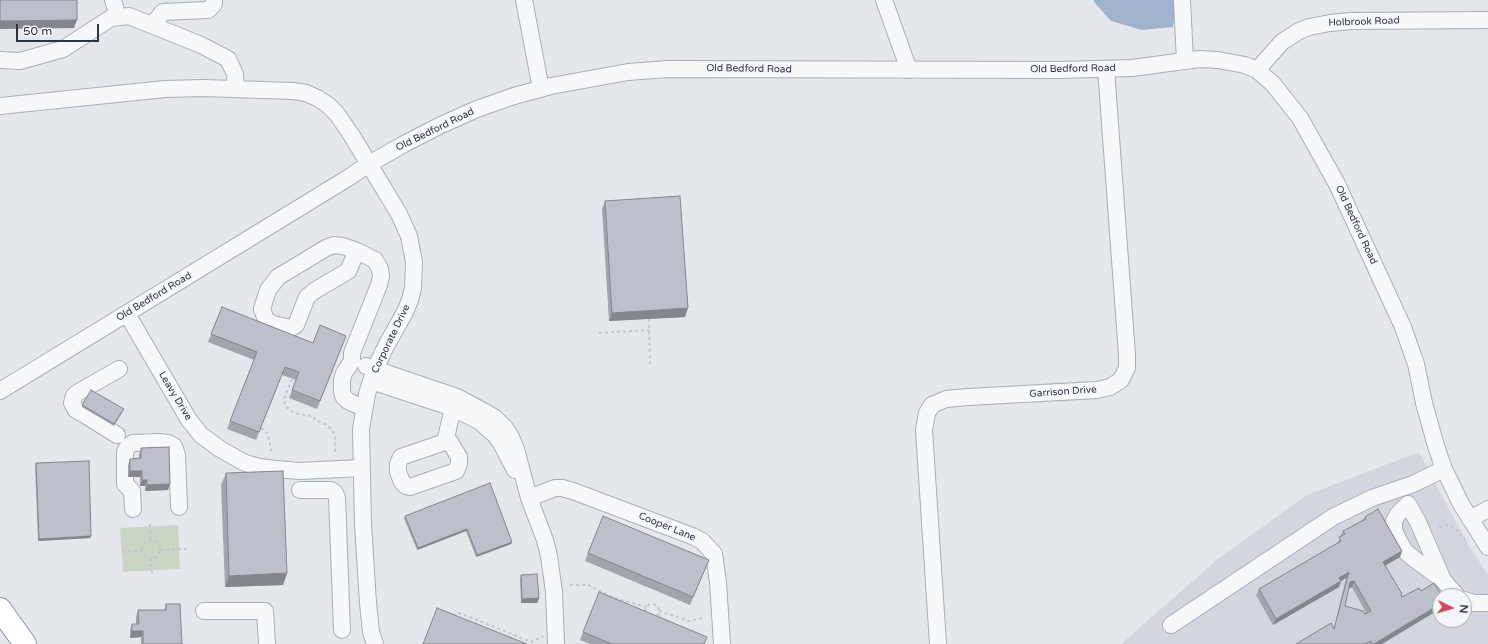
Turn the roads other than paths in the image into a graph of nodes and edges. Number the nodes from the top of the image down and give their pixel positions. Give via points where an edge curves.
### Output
1 (113, 0) edge
2 (214, 0) edge
3 (524, 0) edge
4 (884, 0) edge
5 (1182, 0) edge
6 (118, 17) junction
7 (1488, 20) edge
8 (152, 24) junction
9 (0, 60) edge
10 (1185, 61) junction
11 (1106, 69) junction
12 (909, 70) junction
13 (1257, 70) junction
14 (236, 89) junction
15 (541, 89) junction
16 (0, 106) edge
17 (369, 164) junction
18 (357, 251) junction
19 (127, 314) junction
20 (352, 361) junction
21 (119, 368) dead end
22 (373, 375) junction
23 (0, 391) edge
24 (363, 408) junction
25 (453, 408) junction
26 (117, 435) dead end
27 (445, 442) dead end
28 (174, 446) junction
29 (361, 468) junction
30 (1444, 469) junction
31 (134, 471) junction
32 (1400, 488) junction
33 (300, 490) dead end
34 (529, 498) junction
35 (1408, 504) junction
36 (179, 507) dead end
37 (133, 508) dead end
38 (1488, 508) edge
39 (1470, 519) junction
40 (1488, 547) edge
41 (1443, 580) junction
42 (1450, 588) edge
43 (1472, 602) edge
44 (1488, 603) edge
45 (204, 610) dead end
46 (1, 611) edge
47 (1171, 625) dead end
48 (342, 630) dead end
49 (552, 639) edge
50 (24, 644) edge
51 (267, 644) edge
52 (375, 644) edge
53 (722, 644) edge
54 (938, 644) edge

1 - 6 street
2 - 8 street via 214,4 208,10 163,12
3 - 15 street
4 - 12 street
5 - 10 street
6 - 8 street via 129,16
6 - 9 street via 111,18 63,49 20,61
7 - 13 street, Holbrook Road via 1330,22 1299,31 1282,42
8 - 14 street via 201,44 228,59
10 - 11 street, Old Bedford Road
10 - 13 street, Old Bedford Road via 1218,60
11 - 12 street, Old Bedford Road
11 - 54 street, Garrison Drive via 1127,368 1121,380 1110,387 1097,390 968,397 946,399 932,404 927,413 924,430
12 - 15 street, Old Bedford Road via 668,69 589,78
13 - 30 street, Old Bedford Road via 1273,84 1300,118 1337,184 1372,258 1403,327 1416,364 1426,410
14 - 16 street via 165,89
14 - 17 street via 293,90 318,98 337,114
15 - 17 street, Old Bedford Road via 514,96 441,125
17 - 19 street, Old Bedford Road
17 - 22 street, Corporate Drive via 409,236 414,262 414,282 410,300
18 - 18 street via 334,245 278,277 268,290 262,309 266,320 284,327 291,328 296,325 307,297 348,271
18 - 20 street via 375,260 381,276 352,353
19 - 23 street, Old Bedford Road
19 - 29 street, Leavy Drive via 189,420 220,450 245,462 276,469 299,471
20 - 22 street
20 - 24 street via 342,380 343,396
21 - 26 street via 77,393 72,403 76,410
22 - 24 street, Corporate Drive
22 - 25 street
22 - 34 street via 457,397 495,418 511,437
24 - 29 street, Corporate Drive
25 - 27 street
25 - 34 street via 479,421 495,435
28 - 31 street
28 - 31 street via 159,442 133,443 128,446 124,452 125,484
28 - 36 street via 177,455
29 - 52 street, Corporate Drive via 368,603
30 - 32 street
30 - 39 street, Old Bedford Road
31 - 37 street
32 - 35 street
32 - 47 street via 1333,517
33 - 48 street via 331,490 338,498
34 - 49 street via 545,540 552,573
34 - 53 street, Cooper Lane via 555,488 562,488 702,542 714,554
35 - 41 street
35 - 41 street via 1394,521 1398,539 1405,551
38 - 39 street
39 - 40 street, Old Bedford Road
41 - 42 street
43 - 44 street
45 - 51 street via 265,611
46 - 50 highway

